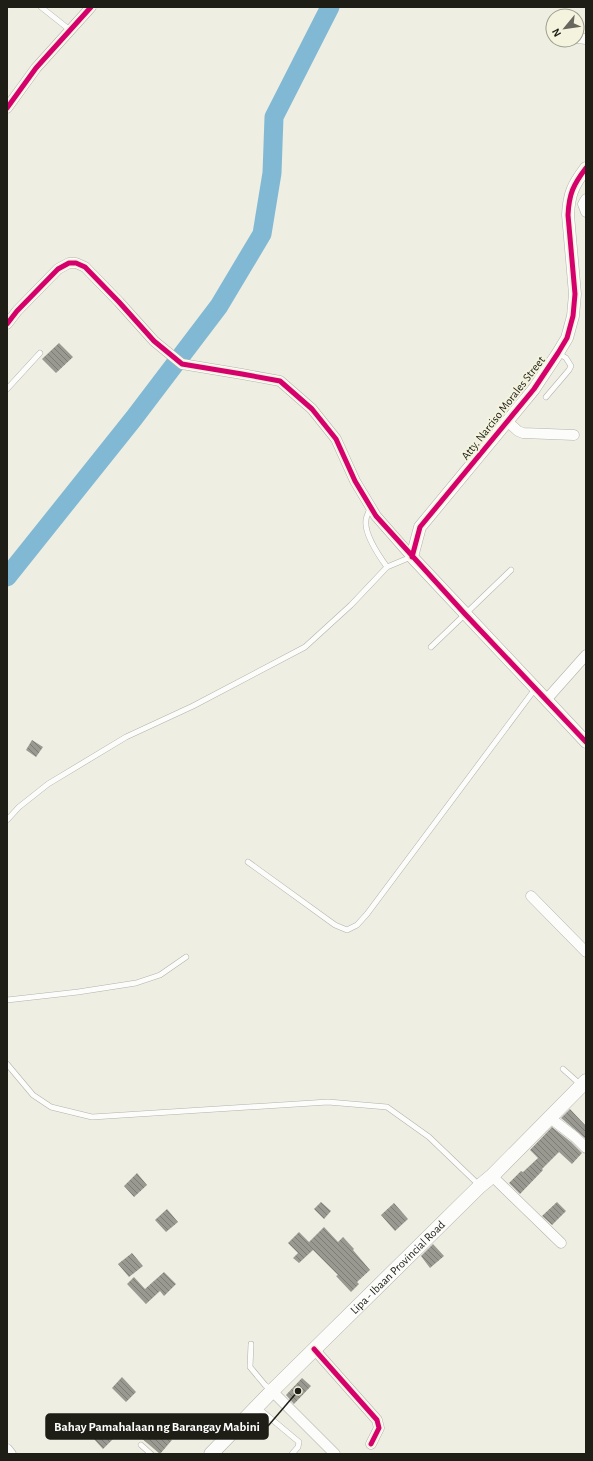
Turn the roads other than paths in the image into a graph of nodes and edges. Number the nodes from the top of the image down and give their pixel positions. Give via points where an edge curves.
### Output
1 (41, 7) edge
2 (91, 7) edge
3 (70, 30) junction
4 (7, 108) edge
5 (586, 168) edge
6 (586, 199) edge
7 (586, 212) edge
8 (7, 324) edge
9 (40, 353) dead end
10 (558, 353) junction
11 (7, 389) edge
12 (546, 397) dead end
13 (507, 421) junction
14 (574, 435) dead end
15 (371, 507) junction
16 (412, 556) junction
17 (387, 567) junction
18 (511, 570) dead end
19 (465, 614) junction
20 (431, 647) dead end
21 (586, 655) edge
22 (535, 689) junction
23 (546, 700) junction
24 (586, 742) edge
25 (7, 820) edge
26 (248, 862) dead end
27 (531, 896) dead end
28 (586, 952) edge
29 (186, 957) dead end
30 (7, 1000) edge
31 (7, 1064) edge
32 (563, 1069) dead end
33 (584, 1083) edge
34 (549, 1117) junction
35 (586, 1148) edge
36 (492, 1176) junction
37 (480, 1186) junction
38 (561, 1243) dead end
39 (251, 1344) dead end
40 (314, 1349) junction
41 (272, 1391) junction
42 (256, 1406) junction
43 (371, 1444) dead end
44 (141, 1445) dead end
45 (7, 1449) edge
46 (215, 1449) edge
47 (12, 1454) edge
48 (151, 1454) edge
49 (292, 1454) edge
50 (335, 1454) edge

1 - 3 lane
2 - 3 street
3 - 4 street via 36,68
5 - 10 street, Atty. Narciso Morales Street via 571,192 569,202 575,294 573,316
6 - 7 street via 583,204
8 - 15 street via 17,310 58,269 76,262 85,267 154,341 182,364 280,381 312,409 336,440
9 - 11 lane
10 - 12 lane via 566,358 571,366
10 - 13 street, Atty. Narciso Morales Street via 534,389
13 - 14 street via 523,433
13 - 16 street, Atty. Narciso Morales Street via 420,527
15 - 16 street
15 - 17 lane via 365,521 368,534
16 - 17 lane
16 - 19 street
17 - 25 lane via 351,605 305,647 193,706 126,737 48,784
18 - 19 lane
19 - 20 lane
19 - 22 street
21 - 23 street
22 - 23 street
22 - 26 lane via 357,925 347,930 335,925
23 - 24 street
27 - 28 street
29 - 30 lane via 160,975 136,983
31 - 37 lane via 33,1095 50,1107 92,1117 328,1102 387,1107 429,1137
32 - 33 lane
33 - 34 main road, Lipa - Ibaan Provincial Road
34 - 35 street
34 - 36 main road, Lipa - Ibaan Provincial Road
36 - 37 main road, Lipa - Ibaan Provincial Road
36 - 38 street
37 - 40 main road, Lipa - Ibaan Provincial Road
39 - 41 lane via 250,1367
40 - 41 main road, Lipa - Ibaan Provincial Road
40 - 43 street via 377,1420 379,1428
41 - 42 main road, Lipa - Ibaan Provincial Road
41 - 50 street
42 - 46 main road, Lipa - Ibaan Provincial Road
42 - 49 lane via 299,1442
44 - 48 lane
45 - 47 street

